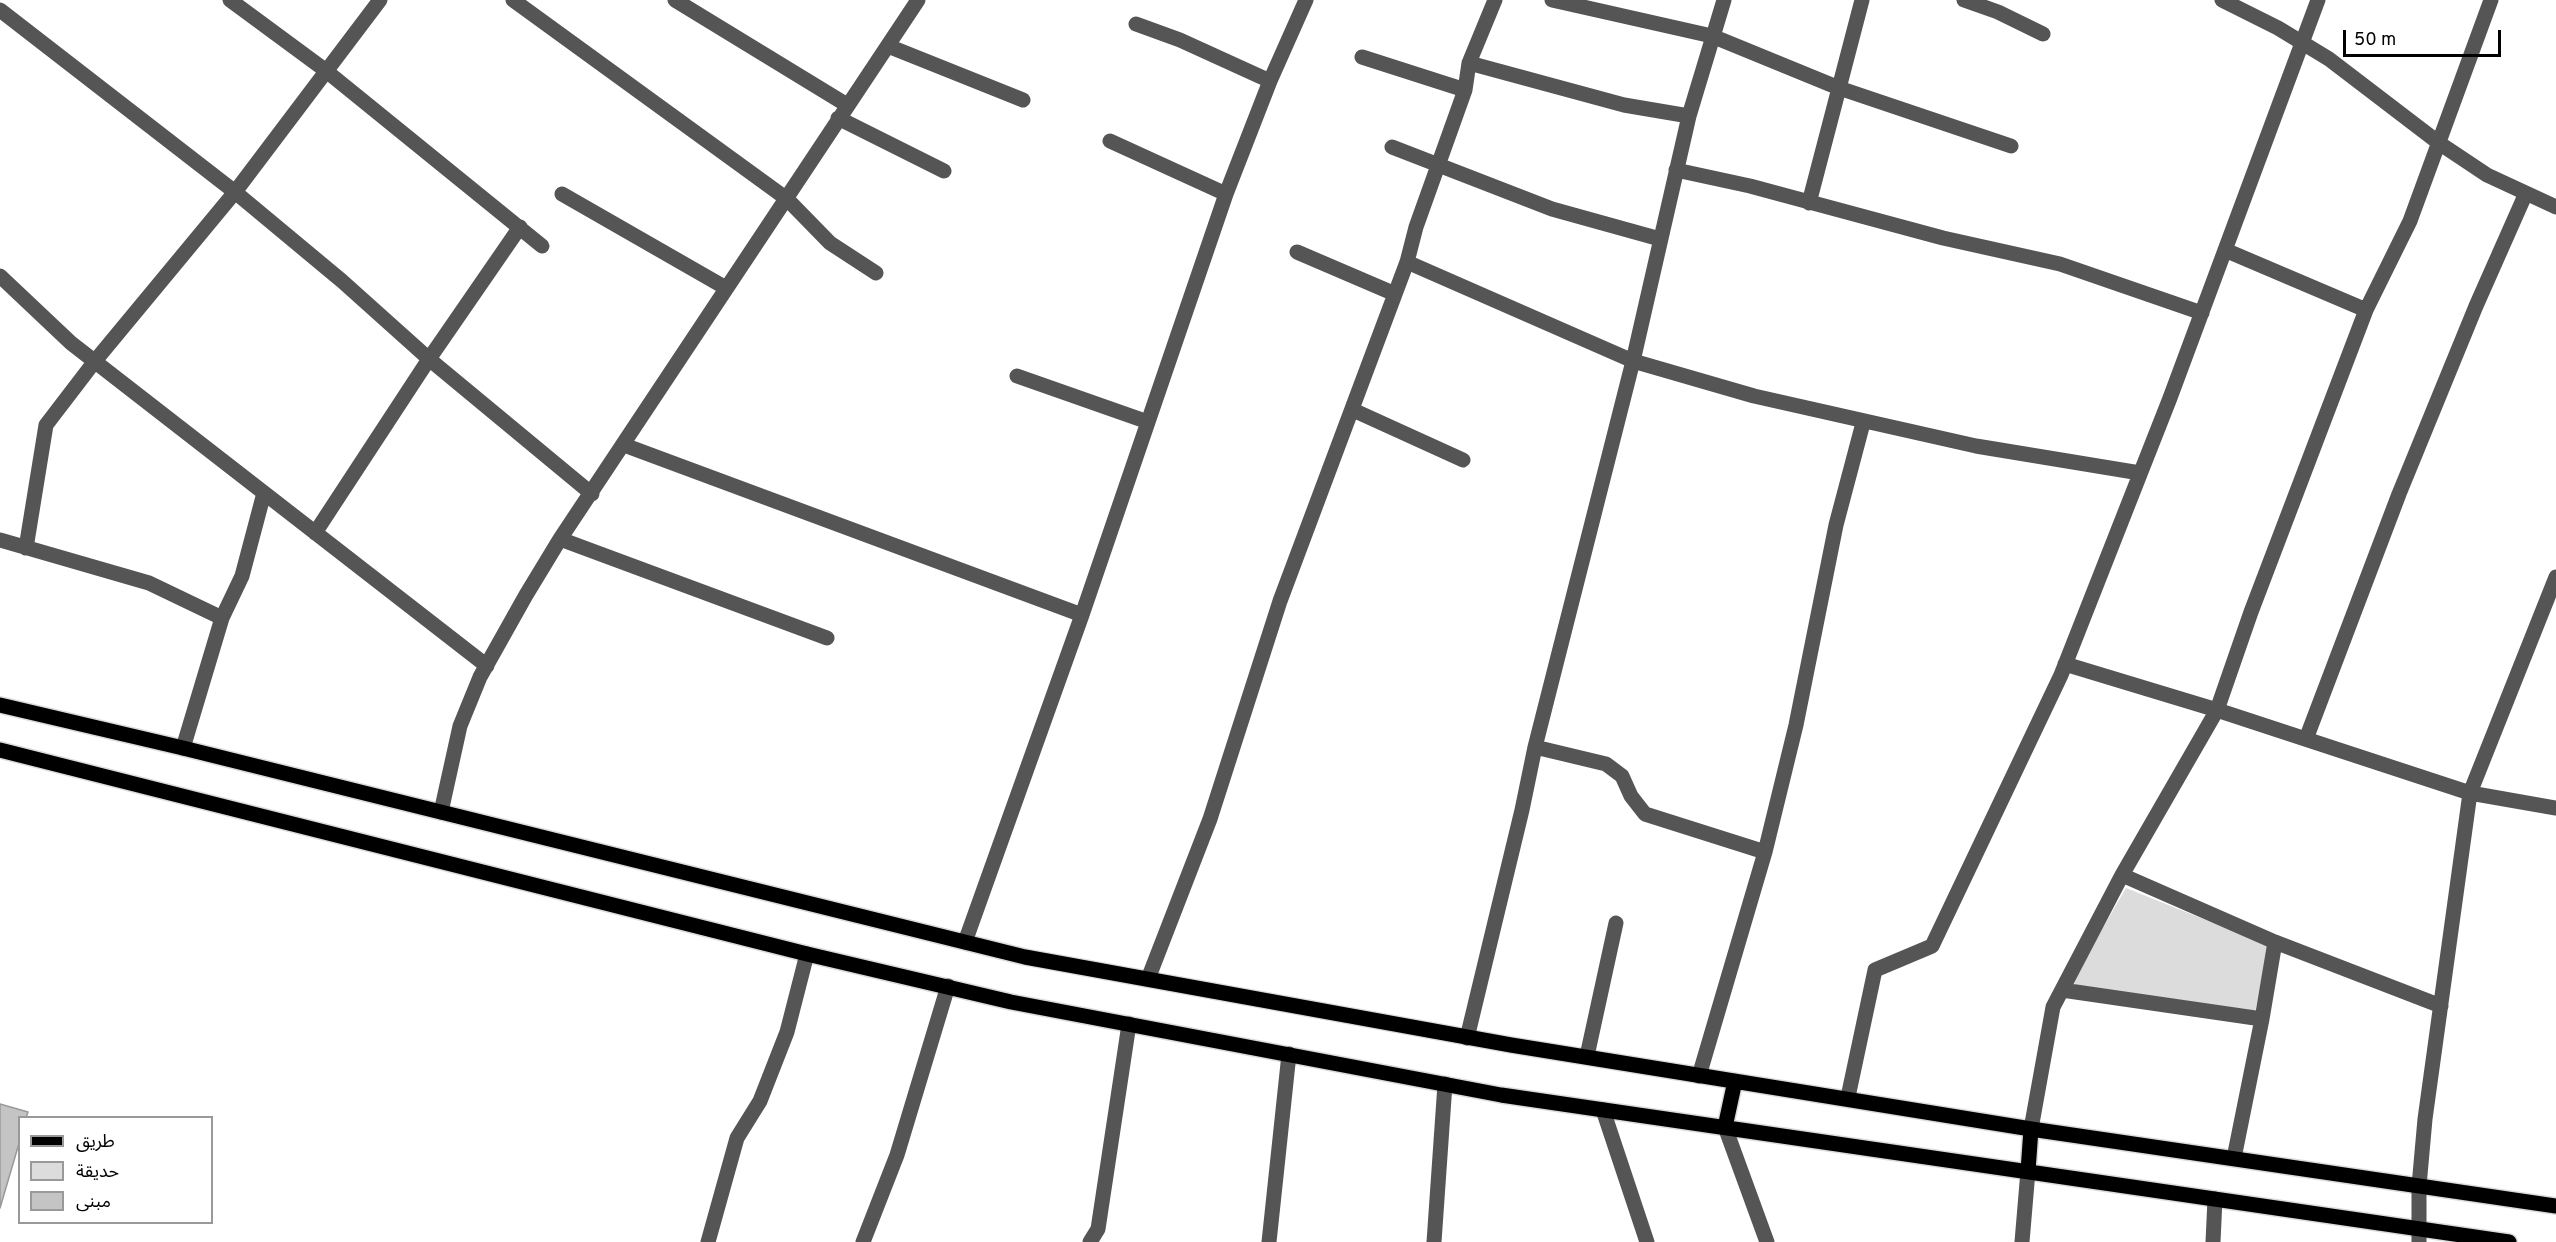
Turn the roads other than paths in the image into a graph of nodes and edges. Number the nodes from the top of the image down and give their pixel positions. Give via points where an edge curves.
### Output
1 (230, 0) edge
2 (380, 0) edge
3 (513, 0) edge
4 (675, 0) edge
5 (918, 0) edge
6 (1306, 0) edge
7 (1495, 0) edge
8 (1552, 0) edge
9 (1724, 0) edge
10 (1862, 0) edge
11 (1964, 0) edge
12 (2222, 0) edge
13 (2318, 0) edge
14 (2491, 0) edge
15 (0, 10) edge
16 (1136, 24) dead end
17 (2043, 34) dead end
18 (1712, 36) junction
19 (2301, 42) junction
20 (888, 46) junction
21 (1362, 57) dead end
22 (1469, 63) junction
23 (325, 70) junction
24 (1270, 81) junction
25 (1839, 88) junction
26 (1465, 90) junction
27 (1023, 100) dead end
28 (847, 105) junction
29 (1689, 116) junction
30 (838, 118) junction
31 (1110, 141) dead end
32 (2439, 143) junction
33 (2011, 146) dead end
34 (1392, 147) dead end
35 (1438, 165) junction
36 (1676, 170) junction
37 (944, 171) dead end
38 (235, 192) junction
39 (2526, 193) junction
40 (562, 194) dead end
41 (1226, 194) junction
42 (787, 199) junction
43 (1809, 203) junction
44 (2556, 207) edge
45 (520, 227) junction
46 (1660, 239) junction
47 (542, 246) dead end
48 (2225, 250) junction
49 (1298, 252) dead end
50 (1407, 262) junction
51 (876, 273) dead end
52 (0, 276) edge
53 (726, 288) junction
54 (1395, 294) junction
55 (2366, 310) junction
56 (2202, 313) junction
57 (429, 359) junction
58 (95, 361) junction
59 (1633, 361) junction
60 (1017, 376) dead end
61 (1353, 410) junction
62 (1148, 422) junction
63 (1863, 423) junction
64 (624, 445) junction
65 (1463, 460) dead end
66 (2140, 473) junction
67 (264, 493) junction
68 (592, 494) junction
69 (315, 533) junction
70 (560, 539) junction
71 (0, 540) edge
72 (26, 548) junction
73 (2556, 577) edge
74 (2550, 606) edge
75 (1082, 615) junction
76 (222, 618) junction
77 (827, 638) dead end
78 (2065, 664) junction
79 (487, 666) junction
80 (0, 705) edge
81 (2217, 710) junction
82 (2306, 739) junction
83 (1534, 747) junction
84 (183, 748) junction
85 (0, 750) edge
86 (2470, 793) junction
87 (2556, 808) edge
88 (441, 812) junction
89 (1765, 852) junction
90 (2122, 875) junction
91 (1616, 923) dead end
92 (965, 942) junction
93 (2275, 942) junction
94 (807, 954) junction
95 (1148, 980) junction
96 (948, 986) junction
97 (2062, 990) junction
98 (2441, 1006) junction
99 (2262, 1019) junction
100 (1129, 1024) junction
101 (1467, 1038) junction
102 (1289, 1054) junction
103 (1587, 1056) junction
104 (1699, 1076) junction
105 (1735, 1081) junction
106 (1445, 1084) junction
107 (1848, 1097) junction
108 (1603, 1110) junction
109 (1725, 1127) junction
110 (2031, 1129) junction
111 (2234, 1158) junction
112 (2028, 1171) junction
113 (2419, 1186) junction
114 (2215, 1199) junction
115 (2556, 1206) edge
116 (2419, 1235) edge
117 (708, 1242) edge
118 (863, 1242) edge
119 (1090, 1242) edge
120 (1269, 1242) edge
121 (1434, 1242) edge
122 (1647, 1242) edge
123 (1767, 1242) edge
124 (2022, 1242) edge
125 (2213, 1242) edge
126 (2509, 1242) edge

1 - 23 street
2 - 23 street
3 - 42 street
4 - 28 street
5 - 20 street
6 - 24 street
7 - 22 street
8 - 18 street
9 - 18 street
10 - 25 street
11 - 17 street
12 - 19 street
13 - 19 street
14 - 32 street
15 - 38 street
16 - 24 street
18 - 25 street
18 - 29 street
19 - 32 street
19 - 48 street
20 - 27 street
20 - 28 street
21 - 26 street
22 - 26 street
22 - 29 street via 1624,105
23 - 38 street
23 - 45 street
24 - 41 street
25 - 33 street
25 - 43 street
26 - 35 street
28 - 30 street
29 - 36 street
30 - 37 street
30 - 42 street
31 - 41 street
32 - 39 street via 2487,175
32 - 55 street via 2410,221
34 - 35 street
35 - 46 street via 1552,209
35 - 50 street
36 - 43 street
36 - 46 street
38 - 57 street
38 - 58 street
39 - 44 street
39 - 82 street via 2399,494
40 - 53 street
41 - 62 street
42 - 51 street via 830,243
42 - 53 street
43 - 56 street via 2060,264
45 - 47 street
45 - 57 street
46 - 59 street
48 - 55 street
48 - 56 street
49 - 54 street
50 - 54 street
50 - 59 street
52 - 58 street
53 - 64 street
54 - 61 street
55 - 81 street
56 - 66 street
57 - 68 street
57 - 69 street
58 - 67 street
58 - 72 street via 46,425
59 - 63 street
59 - 83 street
60 - 62 street
61 - 65 street
61 - 95 street via 1280,601 1210,819
62 - 75 street
63 - 66 street
63 - 89 street via 1836,525 1796,725
64 - 68 street
64 - 75 street
66 - 78 street
67 - 69 street
67 - 76 street via 242,576
68 - 70 street
69 - 79 street
70 - 77 street
70 - 79 street
71 - 72 street
72 - 76 street via 150,583
73 - 74 street
74 - 86 street
75 - 92 street
76 - 84 street
78 - 81 street
78 - 107 street via 1932,946 1875,970
79 - 88 street via 460,726
80 - 84 main road
81 - 82 street
81 - 90 street
82 - 86 street
83 - 89 street via 1606,764 1622,776 1645,814
83 - 101 street
84 - 88 main road
85 - 94 main road
86 - 87 street
86 - 98 street
88 - 92 main road
89 - 104 street
90 - 93 street
90 - 97 street
91 - 103 street
92 - 95 main road
93 - 98 street
93 - 99 street
94 - 96 main road
94 - 117 street via 787,1032 760,1101 737,1138
95 - 101 main road
96 - 100 main road
96 - 118 street via 897,1155
97 - 99 street
97 - 110 street via 2053,1007
98 - 113 street
99 - 111 street
100 - 102 main road
100 - 119 street via 1098,1229
101 - 103 main road
102 - 106 main road
102 - 120 street
103 - 104 main road
104 - 105 main road
105 - 107 main road
105 - 109 main road
106 - 108 main road
106 - 121 street
107 - 110 main road
108 - 109 main road
108 - 122 street
109 - 112 main road
109 - 123 street
110 - 111 main road
110 - 112 main road
111 - 113 main road
112 - 114 main road
112 - 124 street
113 - 115 main road
113 - 116 street
114 - 116 main road
114 - 125 street
116 - 126 main road

